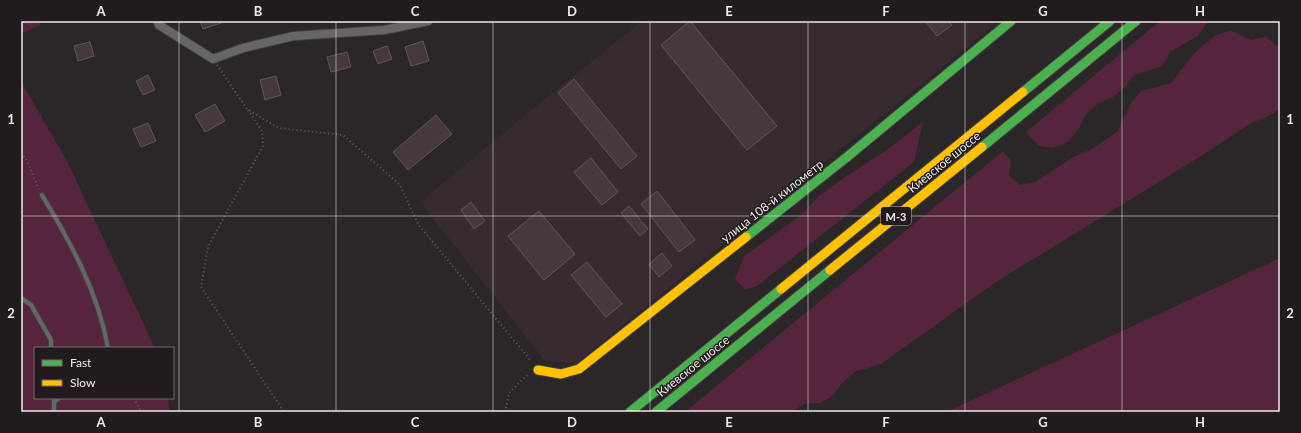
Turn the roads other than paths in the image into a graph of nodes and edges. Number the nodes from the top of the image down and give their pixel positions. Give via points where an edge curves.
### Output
1 (158, 21) edge
2 (428, 21) edge
3 (1011, 21) edge
4 (1110, 21) edge
5 (1136, 21) edge
6 (42, 195) road end
7 (21, 298) edge
8 (52, 347) edge
9 (108, 347) edge
10 (538, 370) road end
11 (54, 400) edge
12 (54, 412) edge
13 (630, 412) edge
14 (656, 412) edge

1 - 2 street via 159,25 213,59 243,48 294,36 384,30
3 - 10 main road, улица 108-й километр via 847,157 579,369 561,374
4 - 13 main road, Киевское шоссе / М-3
5 - 14 main road, Киевское шоссе / М-3
6 - 9 lane via 69,239 88,278
7 - 8 lane via 31,305 51,340
11 - 12 lane

